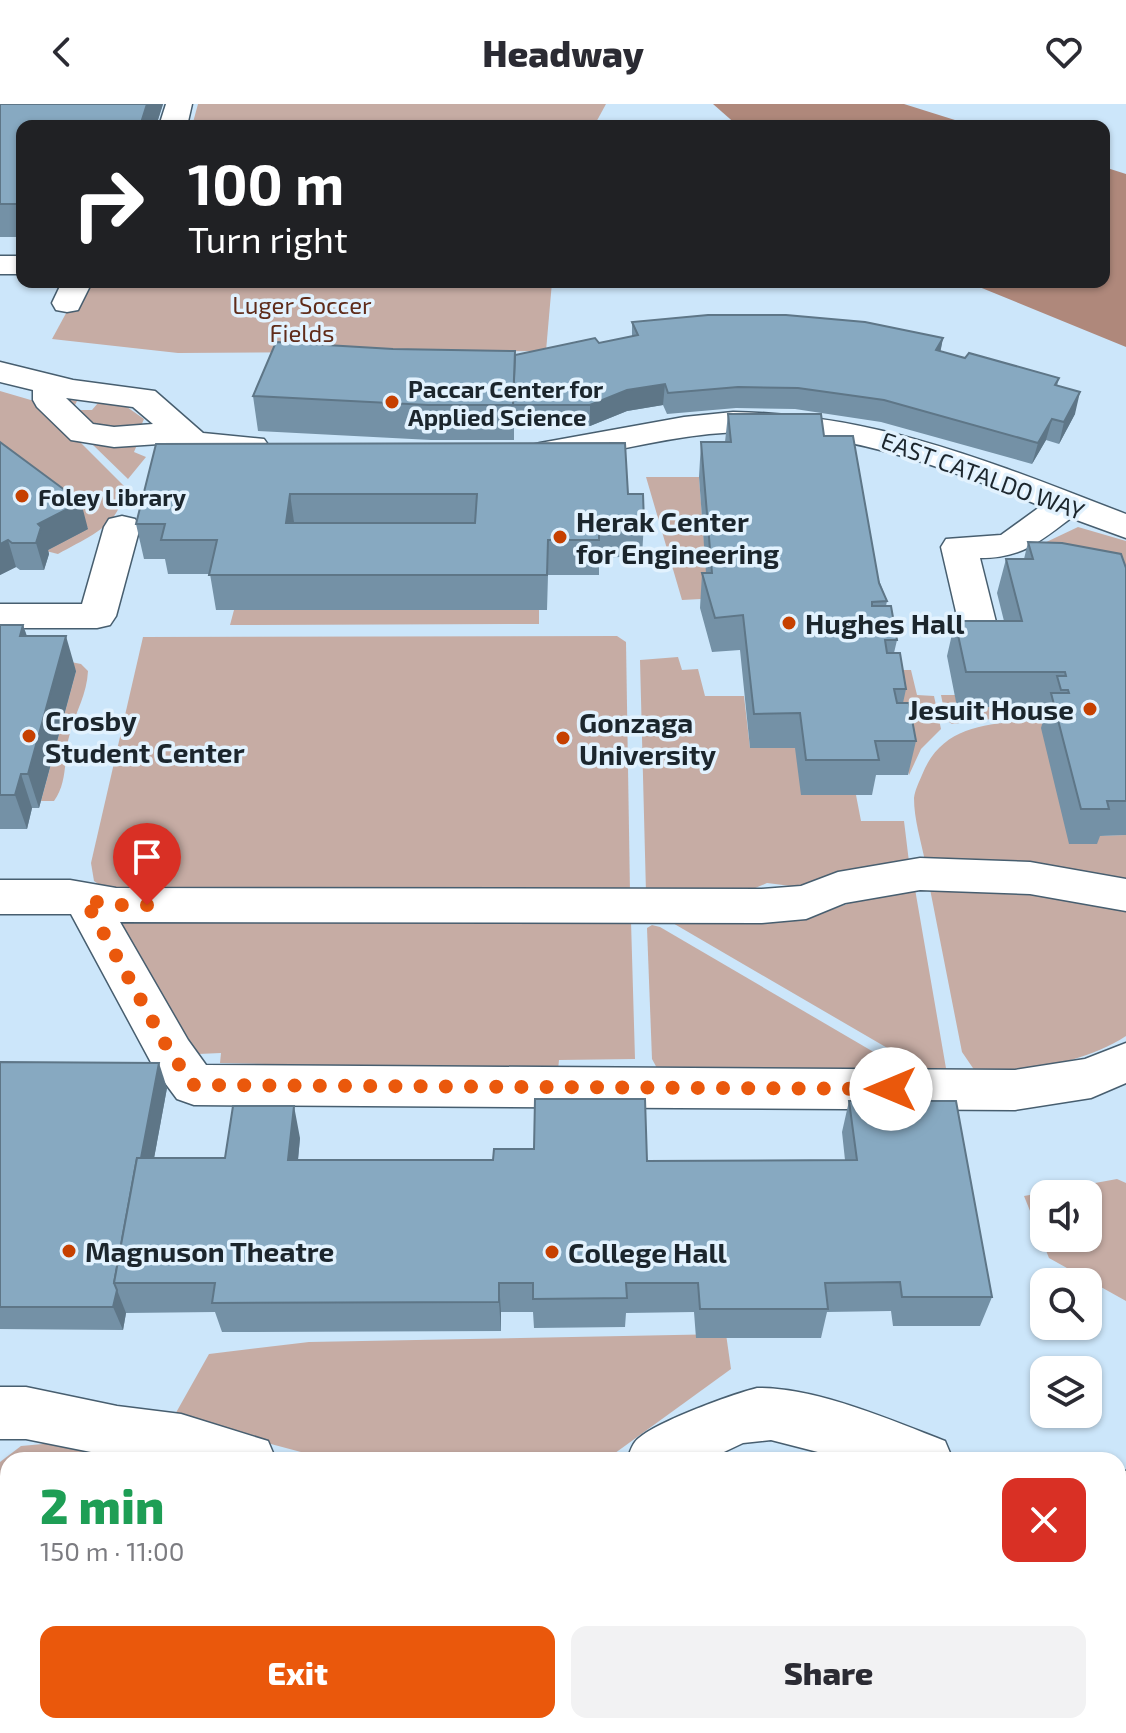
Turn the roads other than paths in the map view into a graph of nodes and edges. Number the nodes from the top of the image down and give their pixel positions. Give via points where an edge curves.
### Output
1 (0, 372) edge
2 (288, 449) edge
3 (506, 457) edge
4 (1066, 505) junction
5 (122, 527) dead end
6 (1126, 527) edge
7 (0, 616) edge
8 (982, 642) edge
9 (1126, 895) edge
10 (0, 897) edge
11 (85, 900) junction
12 (1126, 1062) edge
13 (0, 1413) edge
14 (221, 1452) edge
15 (669, 1452) edge
16 (900, 1452) edge

1 - 2 street via 49,385 143,398 194,443 245,462
3 - 4 street, EAST CATALDO WAY via 546,465 678,427 797,424 908,446
4 - 6 street, EAST CATALDO WAY
4 - 8 street via 1014,543 959,547
5 - 7 street via 97,616
9 - 11 street via 1030,878 920,874 850,885 806,902 762,906 116,905
10 - 11 street
11 - 12 street via 171,1054 194,1085 1015,1090 1091,1078
13 - 14 street via 181,1440
15 - 16 street via 705,1431 759,1413 799,1419

